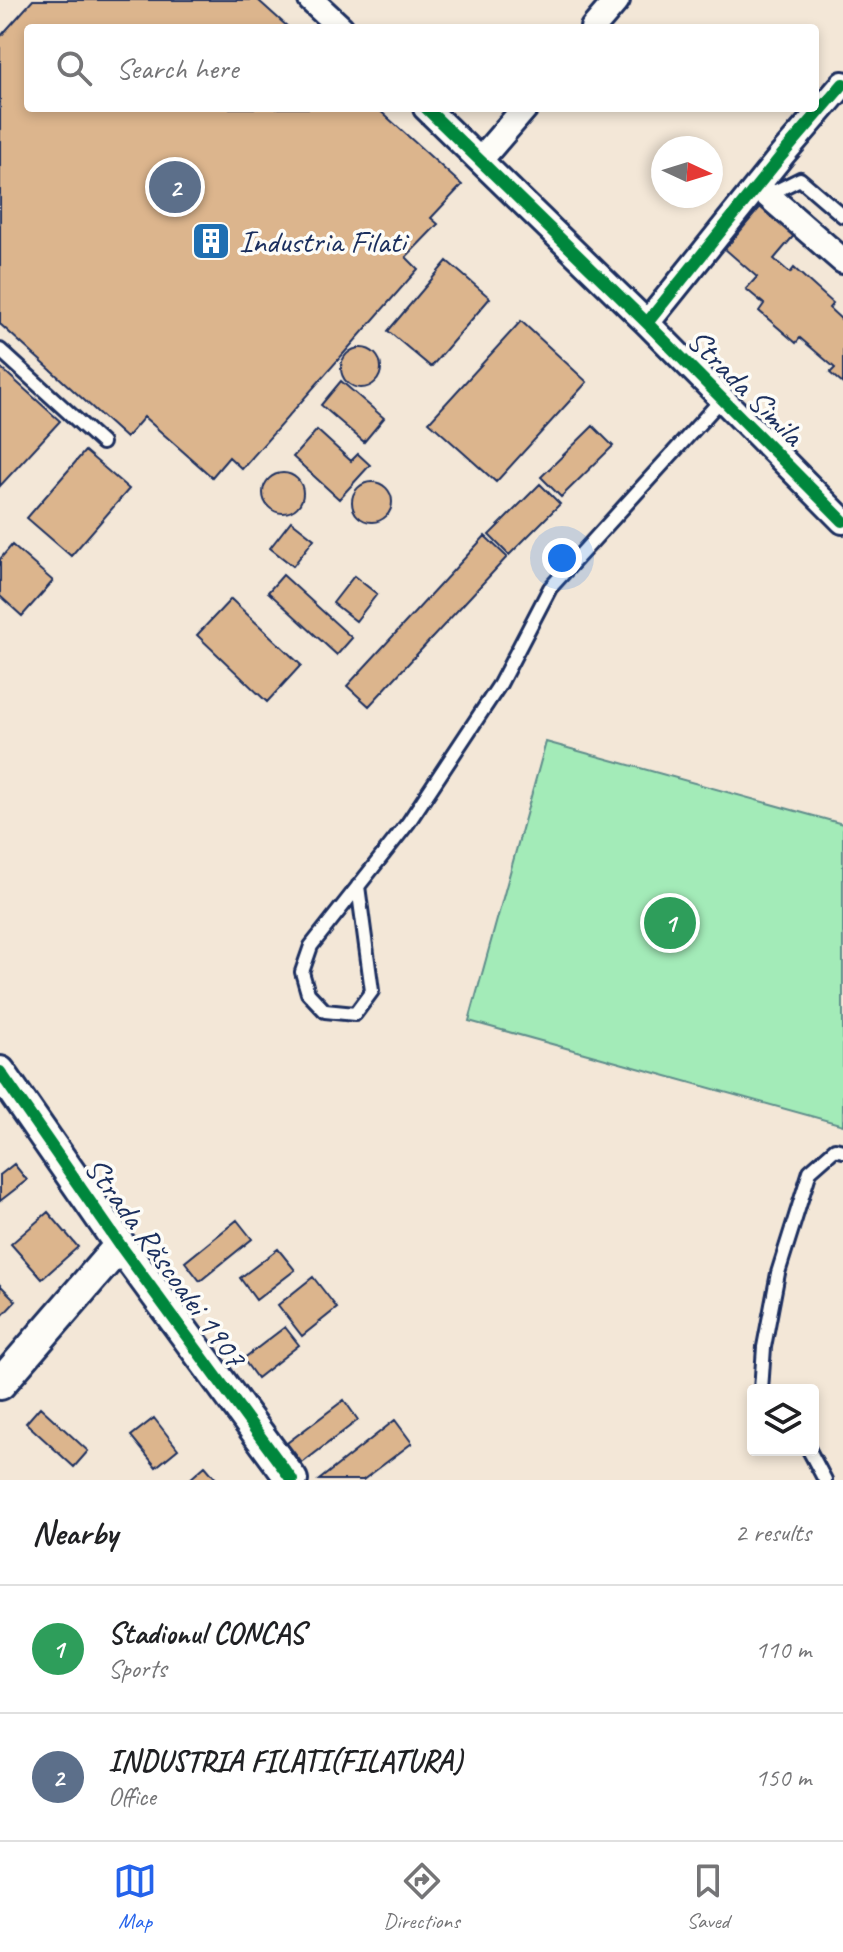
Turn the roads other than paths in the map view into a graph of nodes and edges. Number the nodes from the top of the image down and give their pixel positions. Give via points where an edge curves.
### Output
1 (311, 0) edge
2 (617, 0) edge
3 (337, 24) edge
4 (596, 24) edge
5 (843, 84) edge
6 (430, 112) edge
7 (522, 112) edge
8 (481, 159) junction
9 (763, 190) junction
10 (843, 216) edge
11 (843, 261) edge
12 (647, 323) junction
13 (0, 350) edge
14 (721, 400) junction
15 (102, 443) dead end
16 (843, 521) edge
17 (358, 886) junction
18 (0, 1072) edge
19 (843, 1151) edge
20 (120, 1245) junction
21 (0, 1384) edge
22 (761, 1384) edge
23 (812, 1456) edge
24 (292, 1480) edge
25 (825, 1480) edge

1 - 3 street
2 - 4 street
5 - 9 street, Strada Simila
6 - 8 street, Strada Simila
7 - 8 street
8 - 12 street, Strada Simila
9 - 10 lane via 800,179
9 - 11 street
9 - 12 street, Strada Simila
12 - 14 street, Strada Simila
13 - 15 lane
14 - 16 street, Strada Simila
14 - 17 lane via 550,588 500,684 408,823
17 - 17 lane via 311,946 302,972 308,993 325,1011 355,1014 372,991
18 - 20 street, Strada Răscoalei 1907
19 - 22 lane via 835,1149 810,1171 778,1273
20 - 21 street
20 - 24 street, Strada Răscoalei 1907
23 - 25 lane

